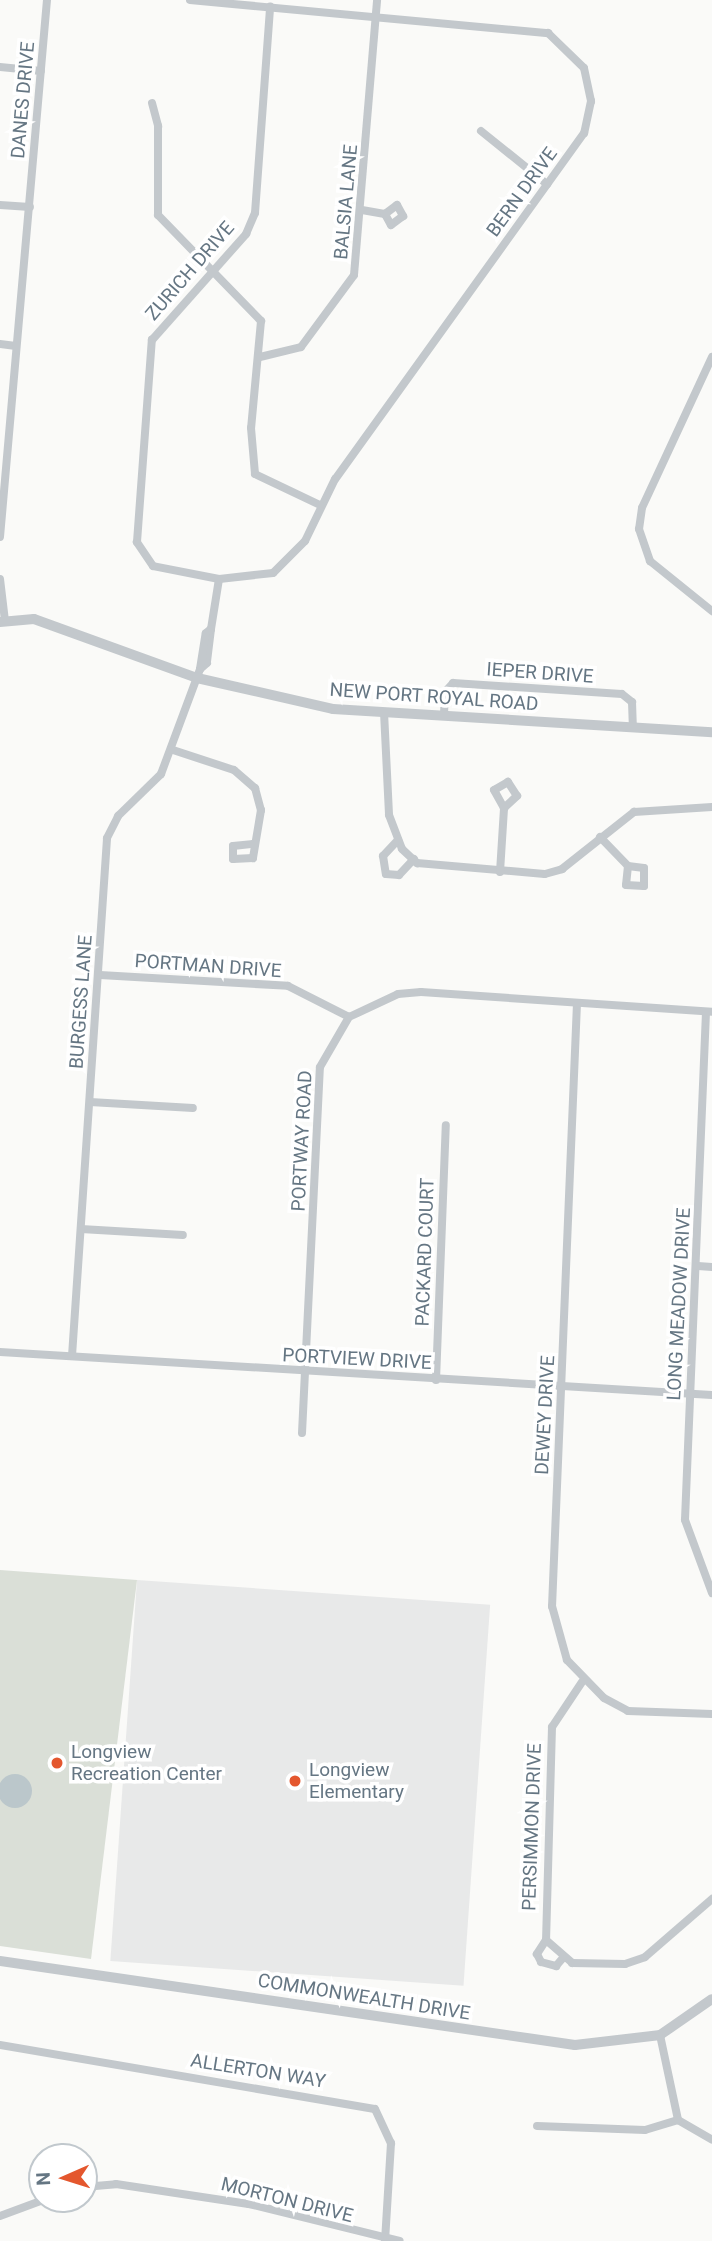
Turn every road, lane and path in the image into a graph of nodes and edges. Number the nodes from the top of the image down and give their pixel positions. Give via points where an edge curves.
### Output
1 (47, 0) edge
2 (190, 0) edge
3 (377, 0) edge
4 (270, 7) junction
5 (376, 16) junction
6 (0, 67) edge
7 (41, 71) junction
8 (152, 103) dead end
9 (481, 131) dead end
10 (547, 184) junction
11 (0, 205) edge
12 (30, 207) junction
13 (362, 209) junction
14 (385, 214) dead end
15 (212, 269) junction
16 (0, 344) edge
17 (16, 346) junction
18 (260, 357) junction
19 (712, 357) edge
20 (320, 505) junction
21 (0, 537) edge
22 (0, 579) edge
23 (219, 579) junction
24 (712, 611) edge
25 (3, 622) edge
26 (198, 673) junction
27 (384, 712) junction
28 (444, 716) junction
29 (633, 728) junction
30 (712, 732) edge
31 (173, 750) junction
32 (712, 807) edge
33 (504, 808) dead end
34 (600, 837) junction
35 (398, 840) junction
36 (251, 844) dead end
37 (414, 859) junction
38 (628, 866) dead end
39 (500, 872) junction
40 (100, 975) junction
41 (577, 1003) junction
42 (709, 1012) edge
43 (349, 1017) junction
44 (90, 1102) junction
45 (193, 1108) dead end
46 (446, 1125) dead end
47 (702, 1139) junction
48 (712, 1139) edge
49 (81, 1229) junction
50 (183, 1235) dead end
51 (698, 1266) junction
52 (712, 1267) edge
53 (0, 1352) edge
54 (72, 1356) junction
55 (305, 1373) junction
56 (436, 1380) junction
57 (562, 1386) junction
58 (691, 1395) junction
59 (712, 1395) edge
60 (302, 1433) dead end
61 (712, 1592) edge
62 (582, 1682) junction
63 (712, 1714) edge
64 (712, 1899) edge
65 (546, 1940) junction
66 (562, 1959) junction
67 (0, 1961) edge
68 (712, 1999) edge
69 (660, 2035) junction
70 (0, 2045) edge
71 (678, 2120) junction
72 (537, 2126) dead end
73 (712, 2140) edge
74 (98, 2185) edge
75 (28, 2206) edge
76 (0, 2216) edge
77 (385, 2240) edge
78 (400, 2241) edge

1 - 7 street, DANES DRIVE
2 - 4 street, BERN DRIVE
3 - 5 street, BALSIA LANE
4 - 5 street, BERN DRIVE
4 - 15 street, ZURICH DRIVE via 255,213 246,234
5 - 10 street, BERN DRIVE via 522,27 548,33 574,54 589,84 591,117
5 - 13 street, BALSIA LANE
6 - 7 street
7 - 12 street, DANES DRIVE
8 - 15 street via 158,126 158,215
9 - 10 street
10 - 20 street, BERN DRIVE
11 - 12 street
12 - 17 street, DANES DRIVE
13 - 14 street
13 - 18 street, BALSIA LANE via 358,261 346,288 301,347
15 - 18 street via 261,321
15 - 23 street, ZURICH DRIVE via 152,340 136,529 143,556 153,566
16 - 17 street
17 - 21 street, DANES DRIVE
18 - 20 street via 251,428 256,474
19 - 24 street via 642,508 639,529 650,561
20 - 23 street, BERN DRIVE via 305,541 273,573
22 - 25 street
23 - 26 street
25 - 26 street, NEW PORT ROYAL ROAD via 34,619
26 - 27 street, NEW PORT ROYAL ROAD via 333,709
26 - 31 street, BURGESS LANE
27 - 28 street, NEW PORT ROYAL ROAD
27 - 35 street via 389,815
28 - 29 street, NEW PORT ROYAL ROAD
28 - 29 street, IEPER DRIVE via 445,692 453,683 622,694 632,702
29 - 30 street, NEW PORT ROYAL ROAD
31 - 36 street via 234,770 255,788 261,810
31 - 40 street, BURGESS LANE via 107,838
32 - 34 street via 646,809
33 - 39 street
34 - 38 street
34 - 39 street via 562,869
35 - 37 street
35 - 37 street via 383,856 386,874 399,875
37 - 39 street via 446,870
40 - 43 street, PORTMAN DRIVE via 288,986
40 - 44 street, BURGESS LANE
41 - 42 street
41 - 43 street via 421,992 398,994
41 - 57 street, DEWEY DRIVE
42 - 47 street, LONG MEADOW DRIVE
43 - 55 street, PORTWAY ROAD via 320,1067
44 - 45 street
44 - 49 street, BURGESS LANE
46 - 56 street, PACKARD COURT
47 - 48 street
47 - 51 street, LONG MEADOW DRIVE
49 - 50 street
49 - 54 street, BURGESS LANE
51 - 52 street
51 - 58 street, LONG MEADOW DRIVE
53 - 54 street, PORTVIEW DRIVE
54 - 55 street, PORTVIEW DRIVE
55 - 56 street, PORTVIEW DRIVE
55 - 60 street, PORTWAY ROAD
56 - 57 street, PORTVIEW DRIVE
57 - 58 street, PORTVIEW DRIVE
57 - 62 street, DEWEY DRIVE via 552,1606 558,1639
58 - 59 street, PORTVIEW DRIVE
58 - 61 street, LONG MEADOW DRIVE via 685,1520
62 - 63 street, DEWEY DRIVE via 628,1711
62 - 65 street, PERSIMMON DRIVE via 552,1727
64 - 66 street, PERSIMMON DRIVE via 646,1957 625,1964
65 - 66 street
65 - 66 street, PERSIMMON DRIVE via 537,1954 541,1962 556,1966
67 - 69 street, COMMONWEALTH DRIVE via 575,2045
68 - 69 street, COMMONWEALTH DRIVE
69 - 71 street
70 - 77 street, ALLERTON WAY via 375,2109 391,2143
71 - 72 street via 645,2130
71 - 73 street
74 - 77 street, MORTON DRIVE via 116,2183 249,2204
75 - 76 street
77 - 78 street, MORTON DRIVE

